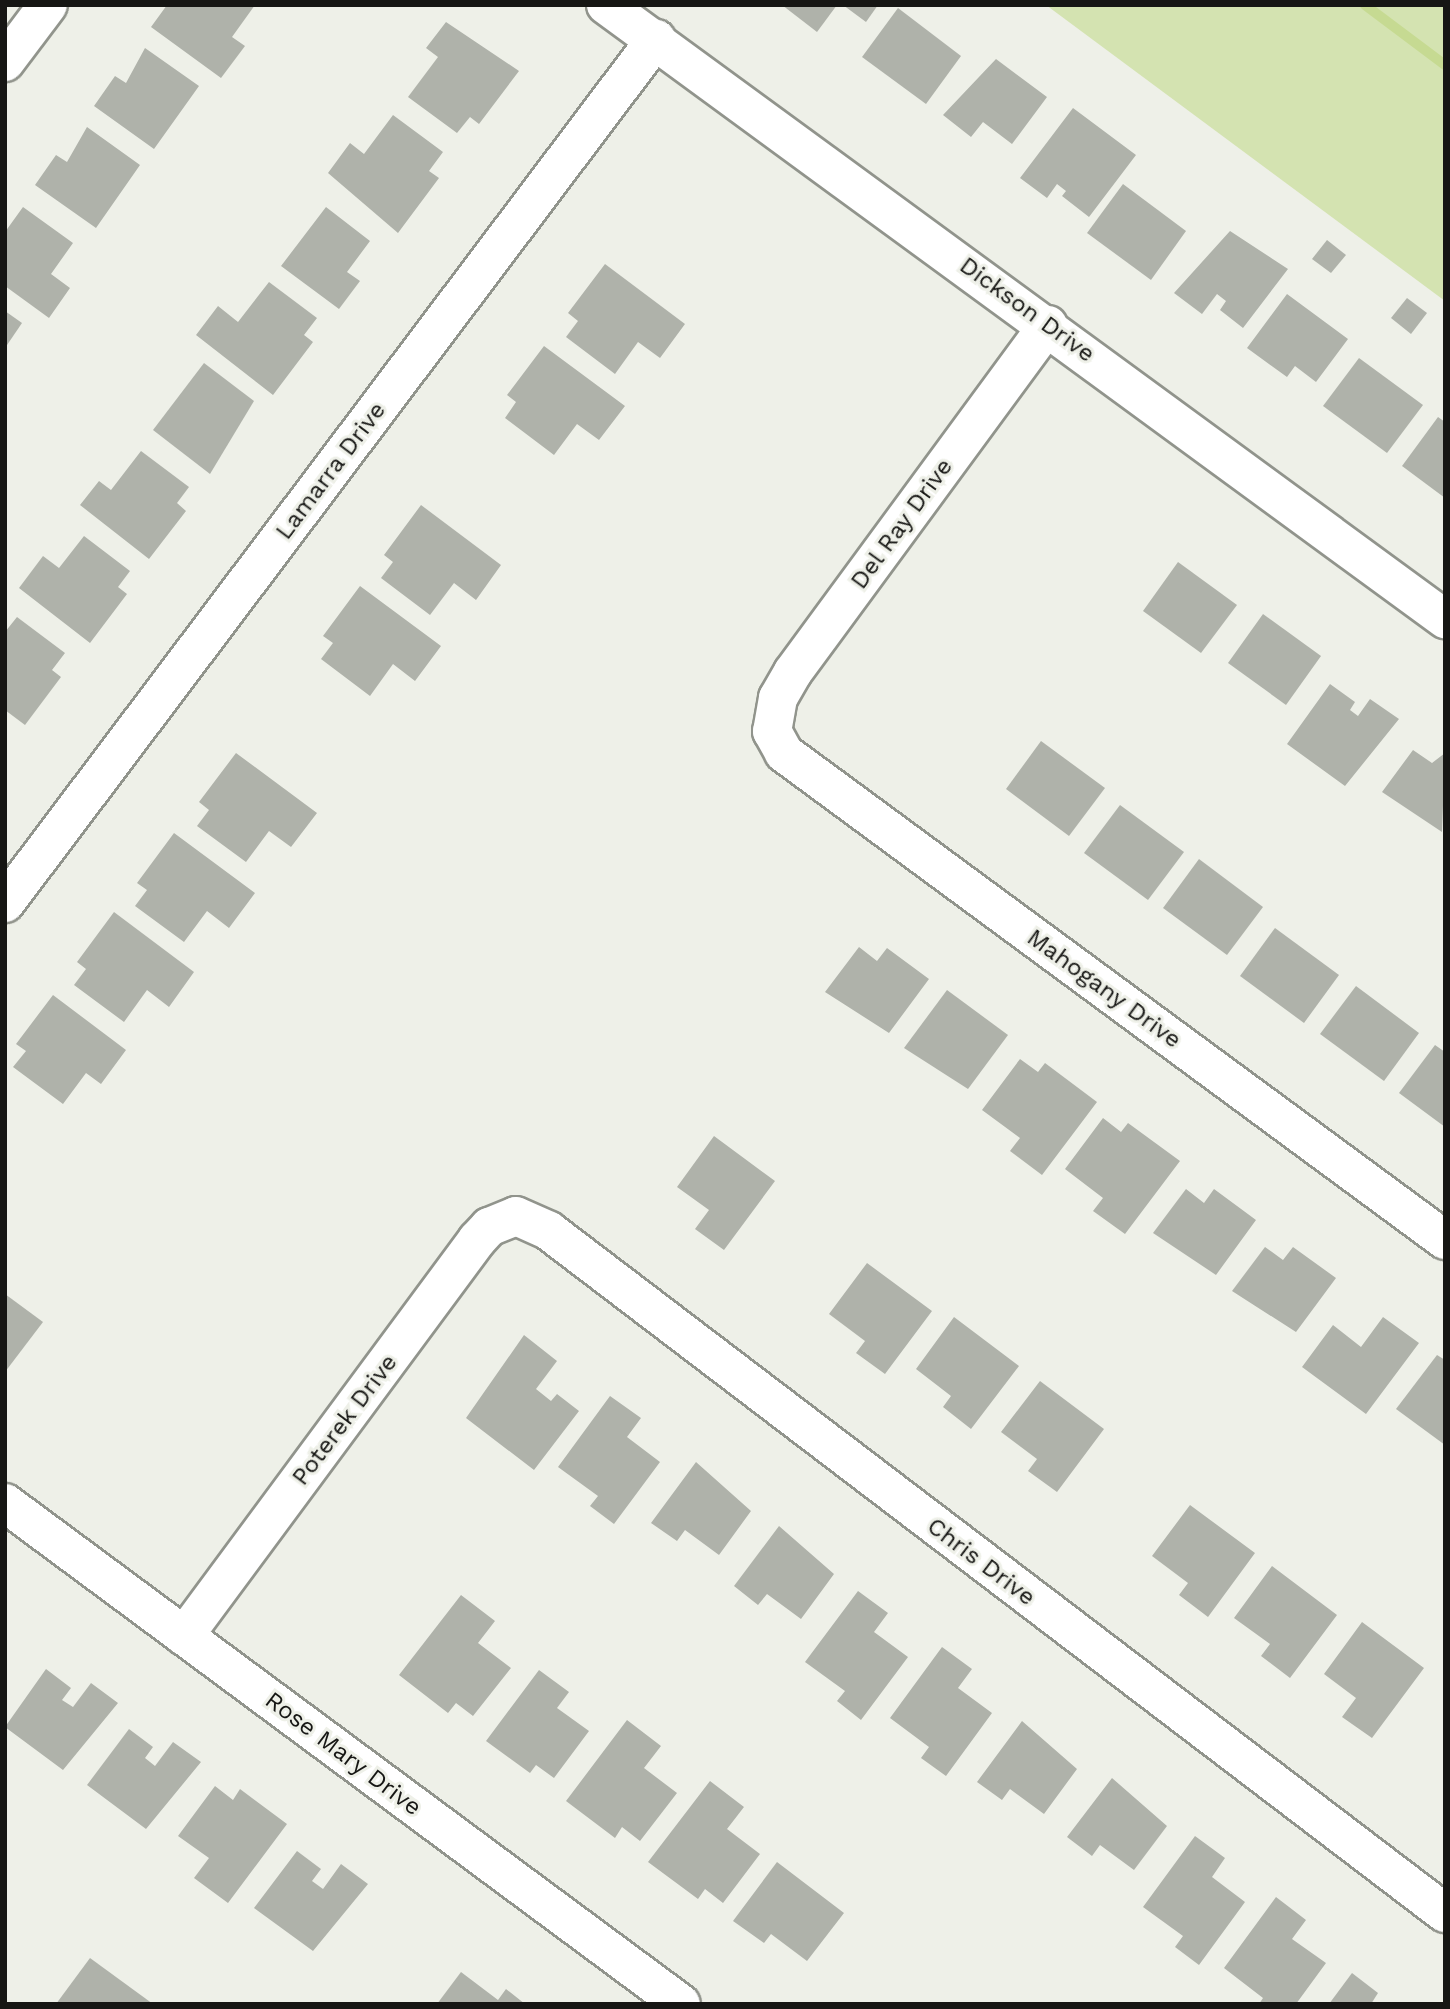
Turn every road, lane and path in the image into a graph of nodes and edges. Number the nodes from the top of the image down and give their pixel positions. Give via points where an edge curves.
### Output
1 (48, 5) edge
2 (606, 5) edge
3 (656, 39) junction
4 (5, 62) edge
5 (1048, 325) junction
6 (1445, 619) edge
7 (772, 731) joint
8 (5, 903) edge
9 (516, 1216) joint
10 (1445, 1240) edge
11 (5, 1503) edge
12 (184, 1636) junction
13 (1445, 1913) edge
14 (681, 2004) edge

1 - 4 street
2 - 3 street, Dickson Drive
3 - 5 street, Dickson Drive
3 - 8 street, Lamarra Drive
5 - 6 street, Dickson Drive
5 - 7 street, Del Ray Drive via 793,672 778,698
7 - 10 street, Mahogany Drive via 784,753
9 - 12 street, Poterek Drive via 489,1227 477,1240
9 - 13 street, Chris Drive via 549,1231
11 - 12 street, Rose Mary Drive
12 - 14 street, Rose Mary Drive

